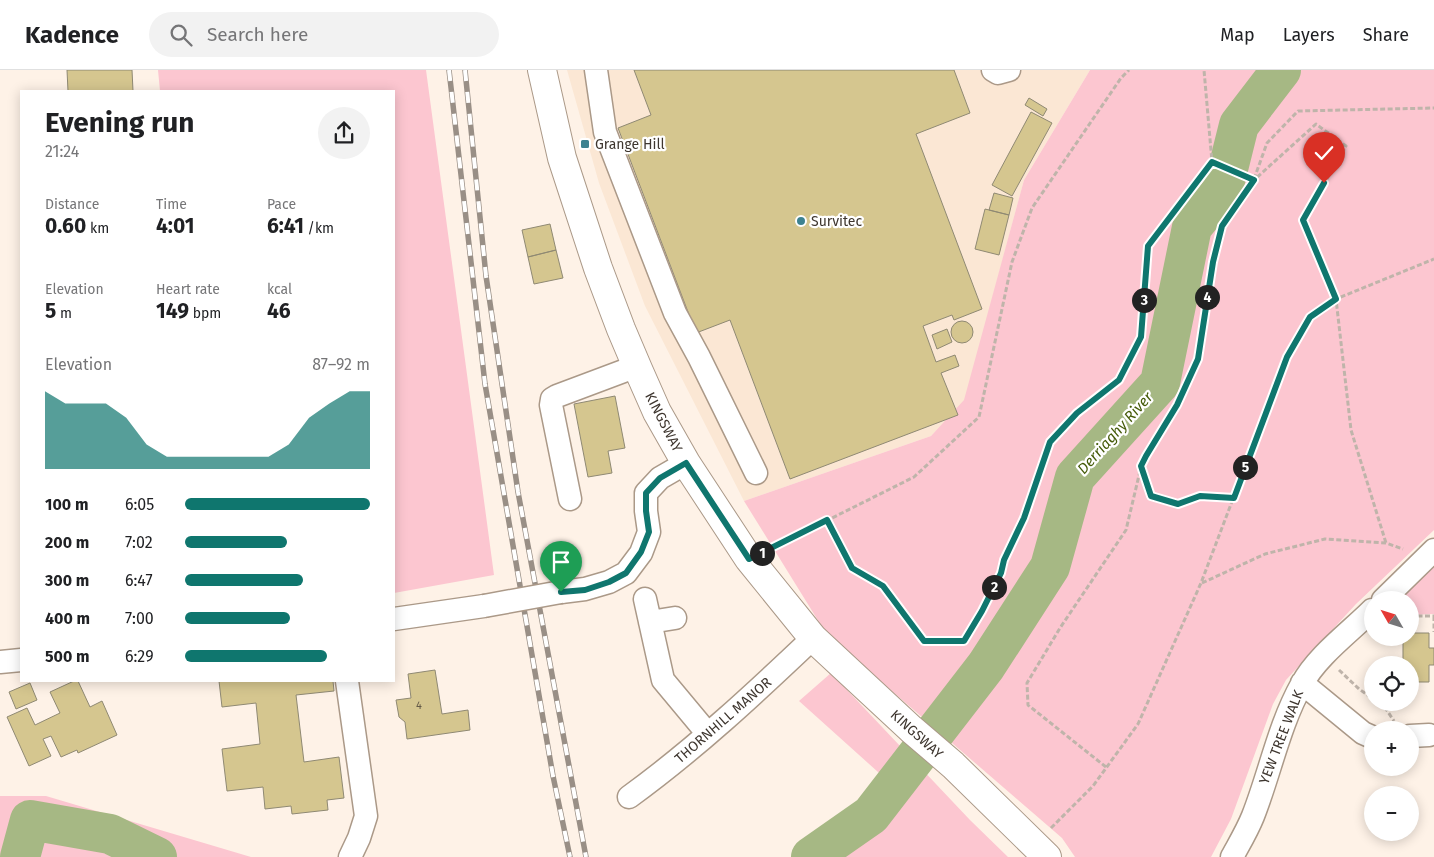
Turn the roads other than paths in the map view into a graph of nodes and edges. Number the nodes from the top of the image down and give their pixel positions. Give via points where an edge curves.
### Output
1 (542, 70) edge
2 (596, 70) edge
3 (993, 70) edge
4 (1010, 70) edge
5 (637, 366) junction
6 (686, 463) junction
7 (756, 473) dead end
8 (570, 499) dead end
9 (1431, 554) edge
10 (1392, 591) edge
11 (645, 599) dead end
12 (676, 618) dead end
13 (1364, 618) edge
14 (395, 619) edge
15 (650, 622) junction
16 (813, 638) junction
17 (20, 660) edge
18 (0, 662) edge
19 (348, 682) edge
20 (1302, 683) junction
21 (708, 734) junction
22 (1364, 734) edge
23 (629, 797) dead end
24 (1041, 851) edge
25 (350, 857) edge
26 (1232, 857) edge

1 - 5 main road, KINGSWAY via 562,158 598,268
2 - 7 street via 604,132 675,313
3 - 4 street
5 - 6 main road, KINGSWAY via 657,412
5 - 8 street via 552,399
6 - 14 street, bridge via 660,478 646,493 649,532 641,552 626,573 585,590
6 - 16 main road, KINGSWAY via 749,559
9 - 10 street
11 - 15 street
12 - 15 street
13 - 20 street, YEW TREE WALK via 1324,656
15 - 21 street via 663,680
16 - 21 street, THORNHILL MANOR
16 - 24 main road, KINGSWAY via 953,765
17 - 18 street
19 - 25 street via 366,816
20 - 22 street
20 - 26 street, YEW TREE WALK via 1253,816
21 - 23 street, THORNHILL MANOR

